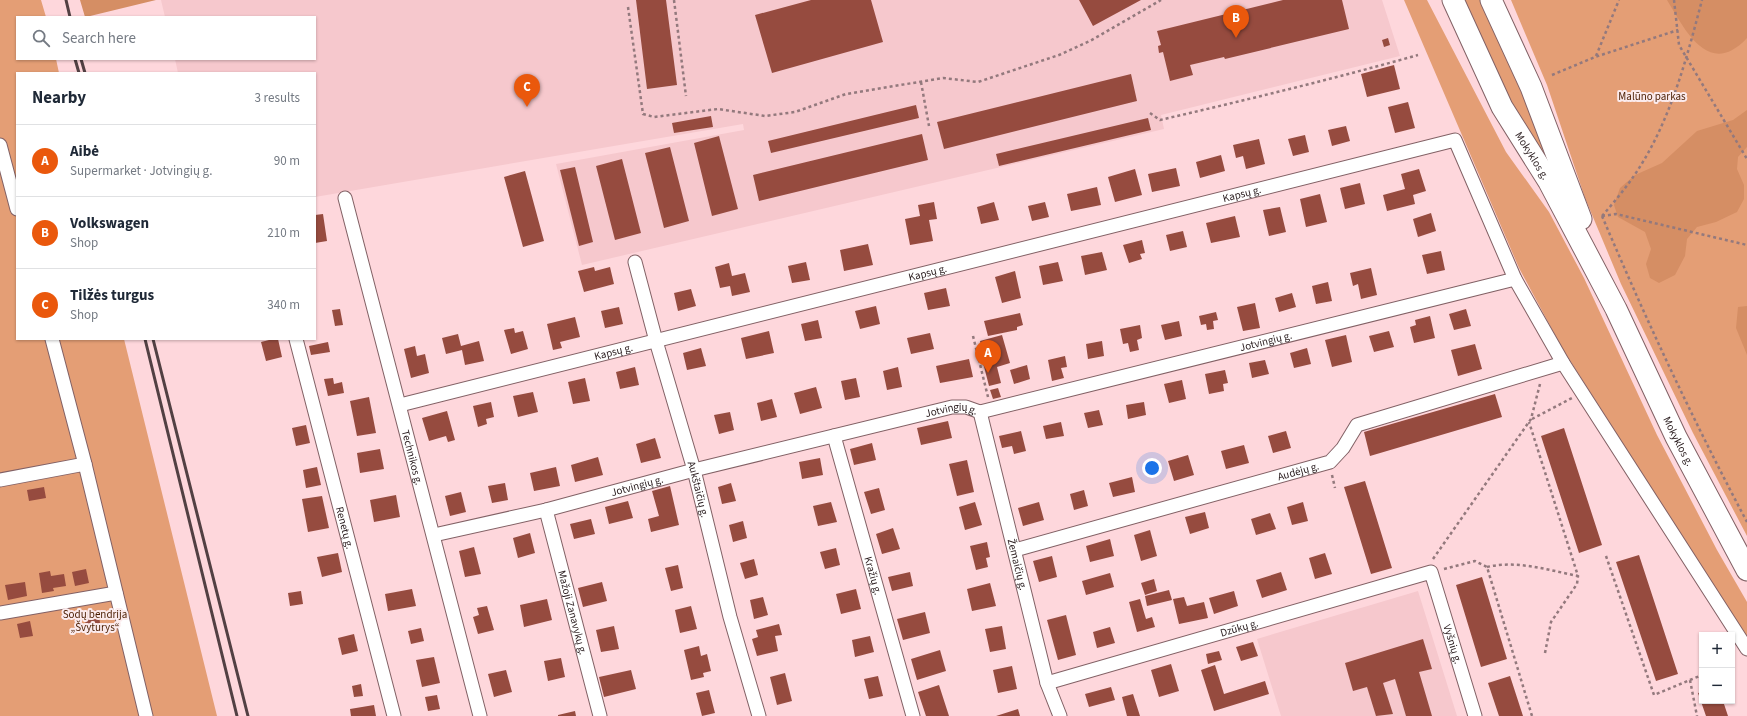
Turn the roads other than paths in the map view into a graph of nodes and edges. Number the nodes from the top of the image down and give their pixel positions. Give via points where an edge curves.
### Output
1 (1453, 0) edge
2 (1491, 0) edge
3 (0, 145) edge
4 (345, 198) dead end
5 (16, 205) edge
6 (635, 262) dead end
7 (1515, 279) junction
8 (1616, 309) junction
9 (52, 340) edge
10 (296, 340) edge
11 (656, 341) junction
12 (1563, 363) junction
13 (400, 405) junction
14 (985, 410) junction
15 (834, 436) junction
16 (85, 464) junction
17 (694, 470) junction
18 (0, 480) edge
19 (546, 510) junction
20 (434, 535) junction
21 (1015, 550) junction
22 (1430, 569) joint
23 (1747, 570) edge
24 (116, 593) junction
25 (0, 613) edge
26 (1747, 649) edge
27 (1047, 683) junction
28 (146, 716) edge
29 (394, 716) edge
30 (480, 716) edge
31 (600, 716) edge
32 (759, 716) edge
33 (913, 716) edge
34 (1060, 716) edge
35 (1475, 716) edge

1 - 8 main road, Mokyklos g. via 1502,107 1549,182
2 - 8 main road, Mokyklos g. via 1531,87
3 - 5 street
4 - 13 street, Technikos g.
6 - 11 street, Aukštaičių g.
7 - 11 street, Kapsų g. via 1455,140
7 - 12 street
7 - 14 street, Jotvingių g.
8 - 23 main road, Mokyklos g. via 1676,437
9 - 16 street
10 - 29 street, Renetų g.
11 - 13 street, Kapsų g.
11 - 17 street, Aukštaičių g.
12 - 21 street, Audėjų g. via 1357,425 1343,448 1330,462
12 - 26 street
13 - 20 street, Technikos g.
14 - 15 street, Jotvingių g. via 952,407
14 - 21 street, Žemaičių g.
15 - 17 street, Jotvingių g.
15 - 33 street, Kražių g.
16 - 18 street
16 - 24 street
17 - 19 street, Jotvingių g.
17 - 32 street, Aukštaičių g. via 730,617
19 - 20 street, Jotvingių g.
19 - 31 street, Mažoji Zanavykų g.
20 - 30 street, Technikos g.
21 - 27 street, Žemaičių g.
22 - 27 street, Dzūkų g.
22 - 35 street, Vyšnių g.
24 - 25 street
24 - 28 street
27 - 34 street, Žemaičių g.

